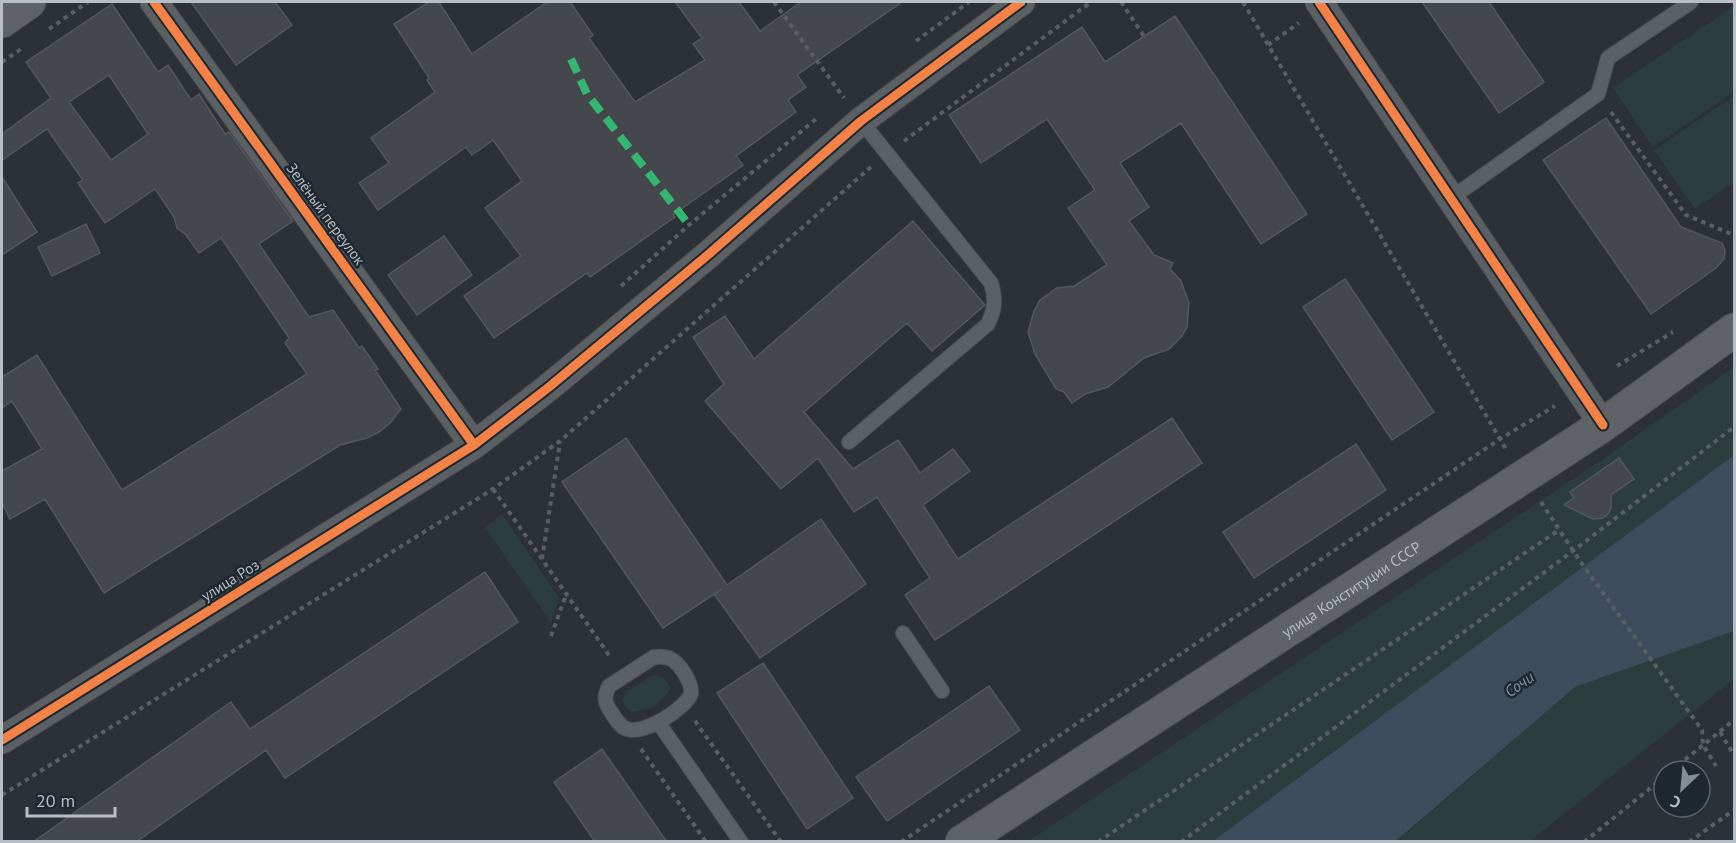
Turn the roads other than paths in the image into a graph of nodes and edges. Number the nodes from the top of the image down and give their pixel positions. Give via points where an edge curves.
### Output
1 (29, 2) edge
2 (154, 2) edge
3 (1021, 2) edge
4 (1691, 2) edge
5 (1321, 4) edge
6 (2, 21) edge
7 (861, 121) junction
8 (1450, 199) junction
9 (1734, 330) edge
10 (1603, 425) junction
11 (849, 442) dead end
12 (474, 445) junction
13 (903, 633) dead end
14 (942, 691) dead end
15 (658, 722) junction
16 (2, 740) edge
17 (741, 842) edge
18 (962, 842) edge

1 - 6 main road
2 - 12 street, Зелёный переулок
3 - 7 street, улица Роз
4 - 8 lane via 1608,58 1598,94
5 - 8 street
7 - 11 lane via 991,283 995,295 988,324
7 - 12 street, улица Роз via 709,254
8 - 10 street
9 - 10 main road, улица Конституции СССР
10 - 18 main road, улица Конституции СССР
12 - 16 street, улица Роз
13 - 14 lane
15 - 15 lane via 684,705 692,688 668,657 654,657 609,686 604,696 607,706 626,729
15 - 17 lane

